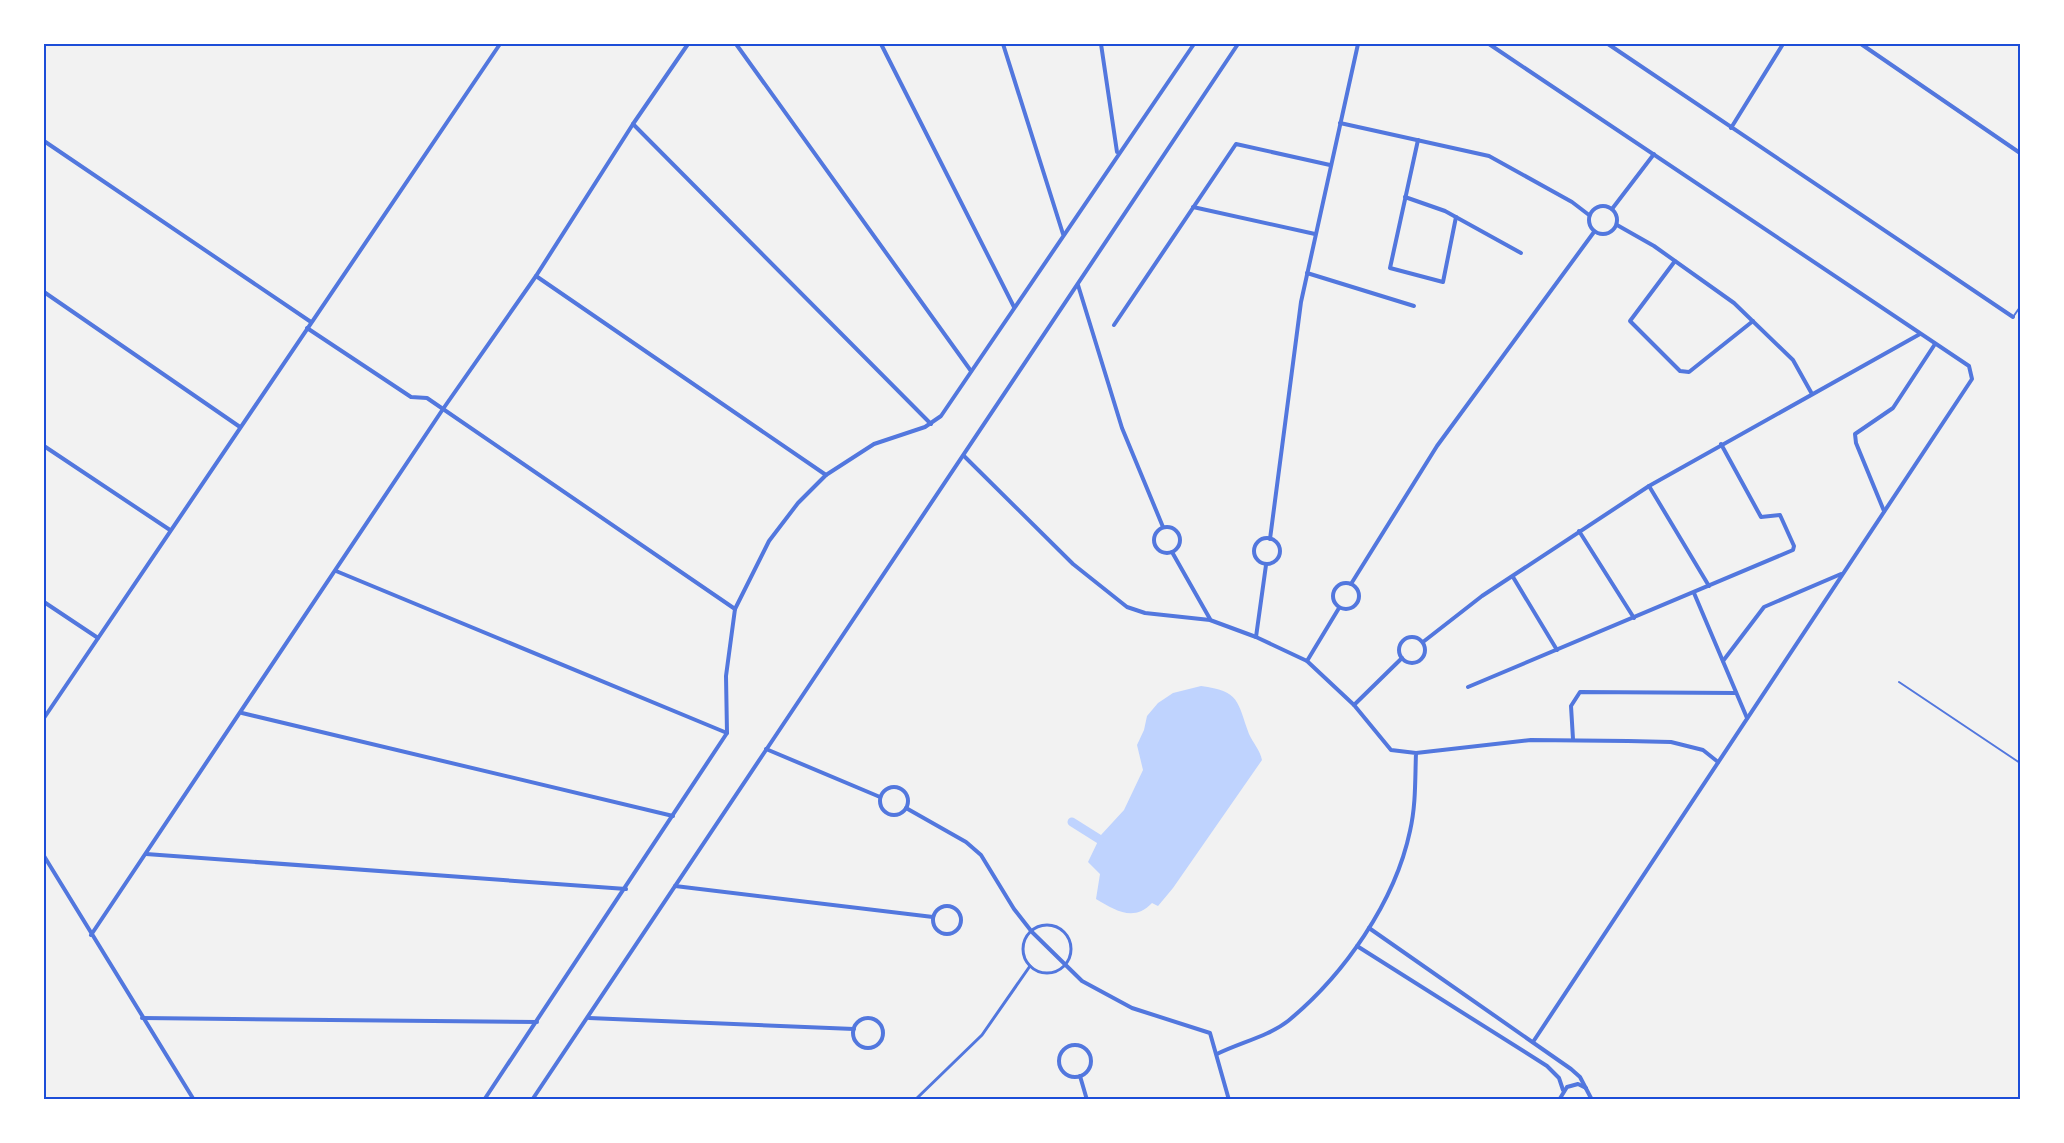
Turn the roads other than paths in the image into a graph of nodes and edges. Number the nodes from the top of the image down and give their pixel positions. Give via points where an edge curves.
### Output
1 (500, 44) edge
2 (688, 44) edge
3 (736, 44) edge
4 (881, 44) edge
5 (1003, 44) edge
6 (1101, 44) edge
7 (1194, 44) edge
8 (1238, 44) edge
9 (1358, 44) edge
10 (1489, 44) edge
11 (1608, 44) edge
12 (1783, 44) edge
13 (1861, 44) edge
14 (1340, 123) junction
15 (633, 124) junction
16 (1731, 128) junction
17 (1418, 140) junction
18 (44, 141) edge
19 (1118, 153) junction
20 (2020, 153) edge
21 (1654, 154) junction
22 (1330, 165) junction
23 (1405, 196) junction
24 (1193, 207) junction
25 (1612, 209) junction
26 (1589, 215) junction
27 (1456, 217) junction
28 (1617, 225) junction
29 (1594, 232) junction
30 (1064, 234) junction
31 (1315, 234) junction
32 (1521, 253) dead end
33 (1675, 261) junction
34 (1306, 273) junction
35 (536, 276) junction
36 (1077, 285) junction
37 (44, 292) edge
38 (1414, 306) dead end
39 (1014, 307) junction
40 (2020, 307) edge
41 (2013, 317) joint
42 (1753, 321) junction
43 (311, 322) junction
44 (1114, 326) dead end
45 (307, 328) junction
46 (1920, 334) junction
47 (1935, 344) junction
48 (971, 371) junction
49 (1812, 394) junction
50 (443, 410) junction
51 (931, 424) junction
52 (240, 427) junction
53 (1721, 444) junction
54 (44, 446) edge
55 (964, 456) junction
56 (826, 475) junction
57 (1649, 486) junction
58 (1884, 511) junction
59 (1163, 527) junction
60 (171, 530) junction
61 (1579, 531) junction
62 (1270, 539) junction
63 (1172, 552) junction
64 (1266, 565) junction
65 (336, 571) junction
66 (1843, 573) junction
67 (1513, 577) junction
68 (1351, 584) junction
69 (1709, 586) junction
70 (1694, 593) junction
71 (44, 602) edge
72 (1339, 608) junction
73 (735, 609) junction
74 (1634, 618) junction
75 (1210, 620) junction
76 (1256, 637) junction
77 (98, 638) junction
78 (1423, 642) junction
79 (1557, 650) junction
80 (1402, 658) junction
81 (1308, 661) junction
82 (1723, 662) junction
83 (1899, 682) dead end
84 (1468, 687) dead end
85 (1736, 693) junction
86 (1354, 705) junction
87 (242, 713) junction
88 (44, 718) edge
89 (1747, 718) junction
90 (727, 733) junction
91 (1573, 740) junction
92 (766, 749) junction
93 (1416, 753) junction
94 (1718, 762) junction
95 (2020, 763) edge
96 (880, 797) junction
97 (906, 808) junction
98 (673, 816) junction
99 (146, 854) junction
100 (44, 856) edge
101 (675, 886) junction
102 (626, 889) junction
103 (933, 917) junction
104 (1369, 928) junction
105 (1032, 932) junction
106 (91, 935) junction
107 (1357, 946) junction
108 (1065, 964) junction
109 (1030, 966) junction
110 (588, 1017) junction
111 (142, 1018) junction
112 (537, 1022) junction
113 (854, 1029) junction
114 (1533, 1042) junction
115 (1217, 1054) junction
116 (1080, 1076) junction
117 (1587, 1089) junction
118 (1562, 1093) edge
119 (194, 1100) edge
120 (484, 1100) edge
121 (532, 1100) edge
122 (915, 1100) edge
123 (1087, 1100) edge
124 (1229, 1100) edge
125 (1554, 1100) edge
126 (1592, 1100) edge

1 - 43 street
2 - 15 street
3 - 48 street
4 - 39 street
5 - 30 street
6 - 19 street
7 - 19 street
8 - 36 street
9 - 14 street
10 - 21 street
11 - 16 street
12 - 16 street
13 - 20 street
14 - 17 street
14 - 22 street
15 - 35 street
15 - 51 street
16 - 41 street
17 - 23 street
17 - 26 street via 1489,156
18 - 43 street
19 - 30 street
21 - 25 street
21 - 46 street
22 - 24 street via 1236,144
22 - 31 street
23 - 27 street
23 - 27 street via 1390,268 1443,282
24 - 31 street
24 - 44 street
25 - 26 street via 1599,206
25 - 28 street
26 - 29 street
27 - 32 street
28 - 29 street via 1607,234
28 - 33 street
29 - 68 street via 1437,446
30 - 39 street
31 - 34 street
33 - 42 street
33 - 42 street via 1630,321 1680,371 1689,372
34 - 38 street
34 - 62 street via 1289,374
35 - 50 street
35 - 56 street
36 - 55 street
36 - 59 street via 1122,428
37 - 52 street
39 - 48 street
40 - 41 lane
42 - 49 street via 1793,360
43 - 45 street
45 - 50 street via 411,397 424,397
45 - 52 street
46 - 47 street
46 - 49 street
47 - 58 street via 1893,408 1855,434
47 - 58 street via 1969,366 1972,379
48 - 51 street via 941,416
49 - 53 street
50 - 65 street
50 - 73 street
51 - 56 street via 874,444
52 - 60 street
53 - 57 street
53 - 69 street via 1761,517 1778,514 1794,546 1789,553
54 - 60 street
55 - 75 street via 1073,564 1126,607 1145,613
55 - 92 street
56 - 73 street via 769,541
57 - 61 street
57 - 69 street
58 - 66 street
59 - 63 street via 1172,527 1178,533 1180,542
59 - 63 street via 1156,532 1154,544 1160,551
60 - 77 street
61 - 67 street
61 - 74 street
62 - 64 street via 1279,545 1280,553 1276,561
62 - 64 street via 1259,541 1254,548 1257,560
63 - 75 street
64 - 76 street
65 - 87 street
65 - 90 street
66 - 82 street via 1764,607
66 - 89 street
67 - 78 street
67 - 79 street
68 - 72 street via 1343,584 1334,592
68 - 72 street via 1358,590 1358,602 1352,608
69 - 70 street
70 - 74 street
70 - 82 street
71 - 77 street
72 - 81 street
73 - 90 street via 726,676
74 - 79 street
75 - 76 street
76 - 81 street
77 - 88 street
78 - 80 street via 1426,652 1422,659 1414,663
78 - 80 street via 1413,637 1405,639 1399,650
79 - 84 street
80 - 86 street
81 - 86 street
82 - 85 street
83 - 95 lane
85 - 89 street
85 - 91 street via 1580,692 1571,706
86 - 93 street via 1391,750
87 - 98 street
87 - 99 street
89 - 94 street
90 - 98 street
91 - 93 street via 1498,743
91 - 94 street via 1671,742 1703,750
92 - 96 street
92 - 101 street
93 - 104 street via 1410,833 1381,908
94 - 114 street
96 - 97 street via 882,810 890,815 900,814
96 - 97 street via 887,788 899,787 907,796
97 - 105 street via 966,842 981,855
98 - 102 street
99 - 102 street
99 - 106 street
100 - 106 street
101 - 103 street
101 - 110 street
102 - 112 street
103 - 103 street via 937,930 947,934 957,931 962,921 952,906 941,907
104 - 107 street
104 - 114 street
105 - 108 street
105 - 108 street via 1048,925 1065,931 1071,948
105 - 109 street via 1024,946
106 - 111 street
107 - 115 street via 1287,1022
107 - 118 street via 1547,1066 1559,1078
108 - 109 street via 1048,973
108 - 115 street via 1082,981 1132,1008 1210,1033
109 - 122 street via 982,1035
110 - 113 street
110 - 121 street
111 - 112 street
111 - 119 street
112 - 120 street
113 - 113 street via 856,1042 864,1048 878,1044 882,1036 879,1024 872,1019 859,1022
114 - 117 street via 1571,1069
115 - 124 street
116 - 116 street via 1090,1068 1090,1056 1082,1046 1070,1046 1062,1051 1060,1066 1066,1075
116 - 123 street
117 - 118 street via 1578,1084
117 - 126 street
118 - 125 street

